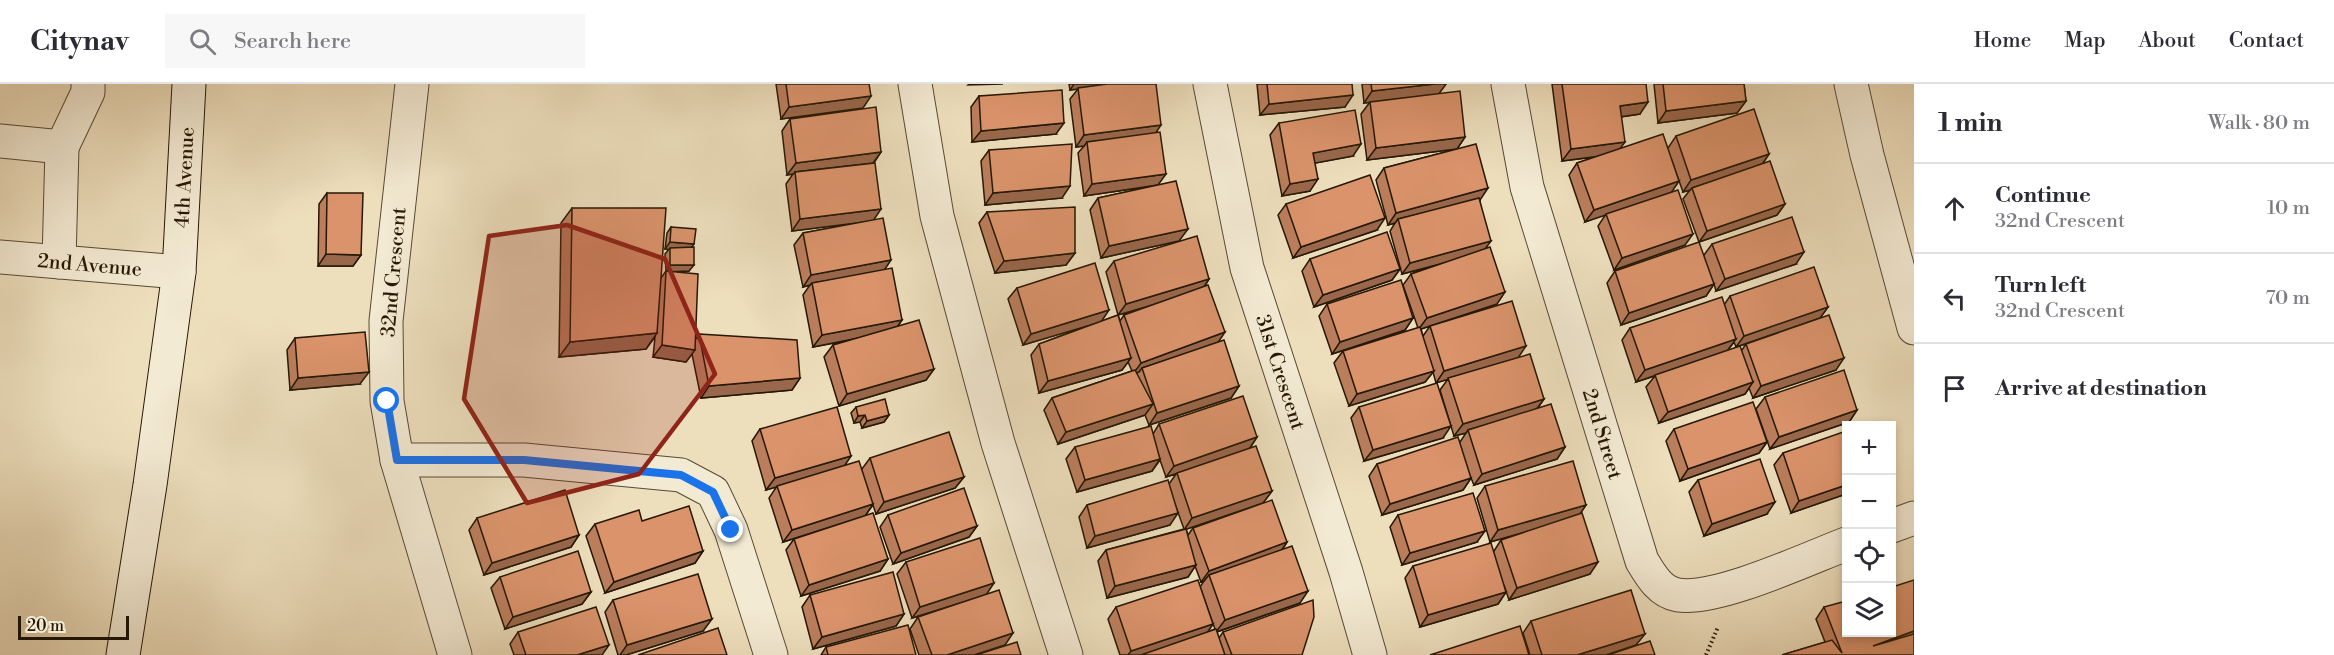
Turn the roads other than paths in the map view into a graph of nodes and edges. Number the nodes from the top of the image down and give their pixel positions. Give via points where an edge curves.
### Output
1 (88, 84) edge
2 (189, 84) edge
3 (412, 84) edge
4 (915, 84) edge
5 (1210, 84) edge
6 (1508, 84) edge
7 (1851, 84) edge
8 (0, 141) edge
9 (62, 147) junction
10 (0, 257) edge
11 (59, 262) junction
12 (179, 272) junction
13 (1914, 328) edge
14 (397, 460) junction
15 (1914, 518) edge
16 (1896, 525) edge
17 (1842, 546) edge
18 (123, 655) edge
19 (455, 655) edge
20 (771, 655) edge
21 (1066, 655) edge
22 (1370, 655) edge

1 - 9 street via 88,92
2 - 12 street, 4th Avenue
3 - 14 street, 32nd Crescent via 386,321 387,401
4 - 21 street via 937,216 998,443
5 - 22 street, 31st Crescent via 1247,268
6 - 17 street, 2nd Street via 1527,187 1642,561 1654,582 1676,595 1700,595
7 - 13 street
8 - 9 street
9 - 11 street
10 - 11 street, 2nd Avenue
11 - 12 street, 2nd Avenue
12 - 18 street, 4th Avenue
14 - 19 street, 32nd Crescent
14 - 20 street via 524,460 681,475 713,492 731,530
15 - 16 street

